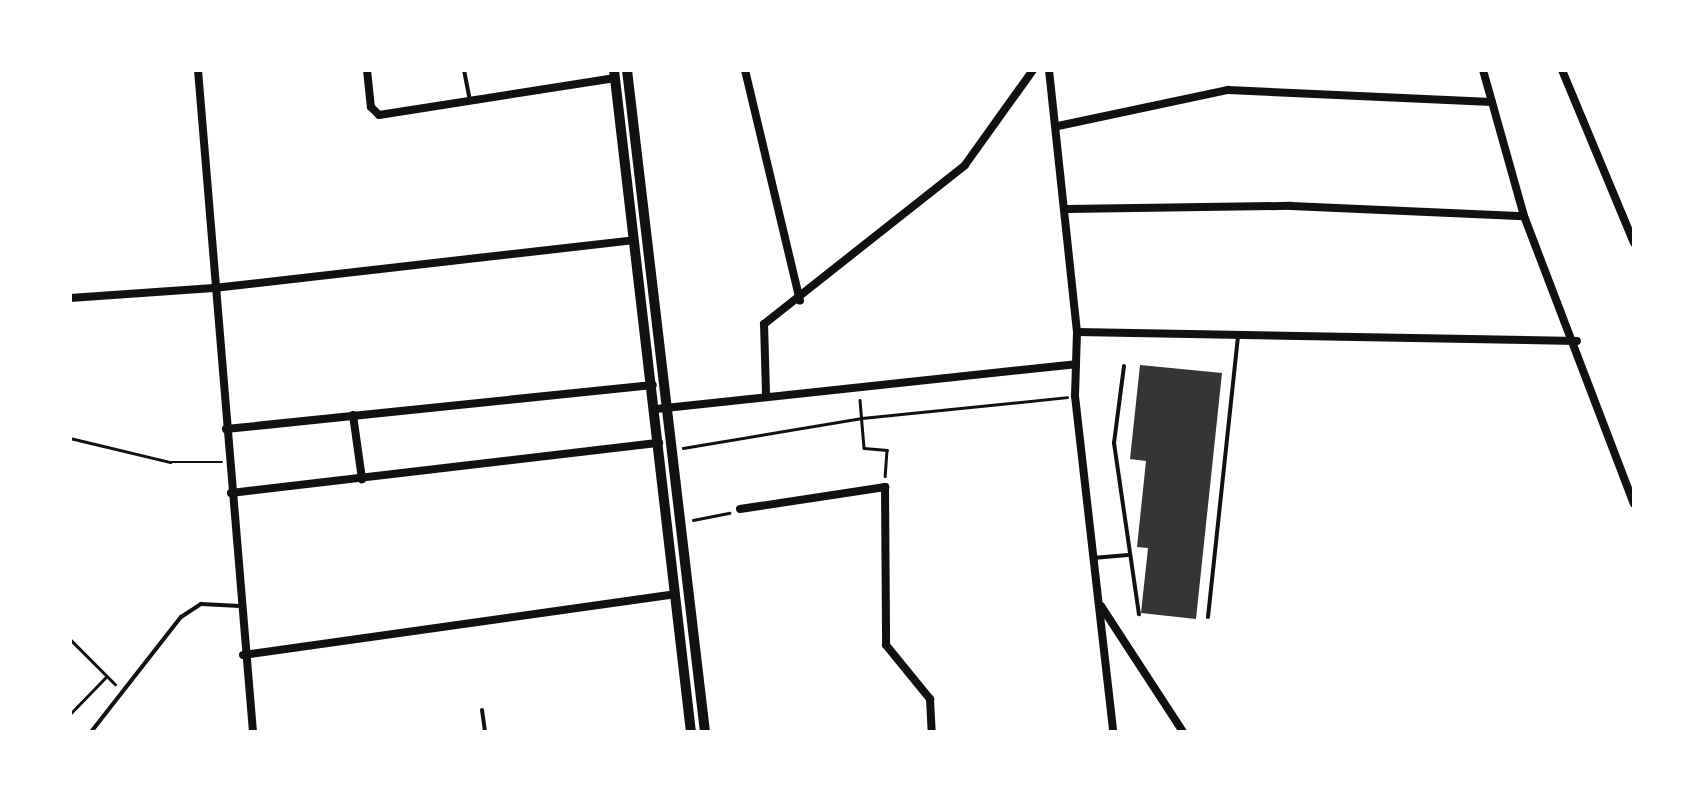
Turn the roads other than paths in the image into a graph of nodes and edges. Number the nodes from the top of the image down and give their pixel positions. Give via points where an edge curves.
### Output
1 (198, 70) edge
2 (367, 70) edge
3 (464, 70) edge
4 (626, 70) edge
5 (745, 70) edge
6 (1033, 70) edge
7 (1048, 70) edge
8 (1483, 70) edge
9 (1562, 70) edge
10 (614, 74) edge
11 (470, 101) junction
12 (1492, 102) junction
13 (1058, 126) junction
14 (1066, 209) junction
15 (1524, 216) junction
16 (634, 240) junction
17 (1634, 243) edge
18 (214, 288) junction
19 (70, 298) edge
20 (800, 301) junction
21 (1077, 332) junction
22 (1238, 335) junction
23 (1577, 341) junction
24 (1076, 364) junction
25 (1124, 366) dead end
26 (653, 384) junction
27 (766, 394) junction
28 (662, 408) junction
29 (353, 415) junction
30 (226, 429) junction
31 (660, 443) junction
32 (362, 479) junction
33 (231, 494) junction
34 (1634, 504) edge
35 (740, 508) road end
36 (1130, 554) junction
37 (1093, 558) junction
38 (675, 594) junction
39 (1098, 602) junction
40 (240, 606) junction
41 (1138, 614) dead end
42 (1208, 617) dead end
43 (244, 655) junction
44 (482, 710) dead end
45 (91, 732) edge
46 (253, 732) edge
47 (485, 732) edge
48 (691, 732) edge
49 (705, 732) edge
50 (932, 732) edge
51 (1113, 732) edge
52 (1183, 732) edge

1 - 18 street
2 - 11 street via 371,108 379,115
3 - 11 lane
4 - 28 main road
5 - 20 street
6 - 20 street via 965,165
7 - 13 street
8 - 12 street
9 - 17 street
10 - 11 street
10 - 16 main road
12 - 13 street via 1228,90
12 - 15 street
13 - 14 street
14 - 15 street via 1291,206
14 - 21 street
15 - 23 street
16 - 18 street
16 - 26 main road
18 - 19 street
18 - 30 street
20 - 27 street via 764,324
21 - 22 street
21 - 24 street
22 - 23 street
22 - 42 lane
23 - 34 street
24 - 27 street
24 - 37 street
25 - 36 lane via 1114,443
26 - 28 main road
26 - 29 street
27 - 28 street
28 - 31 main road
28 - 49 main road
29 - 30 street
29 - 32 street
30 - 33 street
31 - 32 street
31 - 38 main road
32 - 33 street
33 - 40 street
35 - 50 street via 885,488 886,645 930,699
36 - 37 lane
36 - 41 lane
37 - 39 street
38 - 43 street
38 - 48 main road
39 - 51 street
39 - 52 street
40 - 43 street
40 - 45 lane via 200,604 181,617
43 - 46 street
44 - 47 lane

